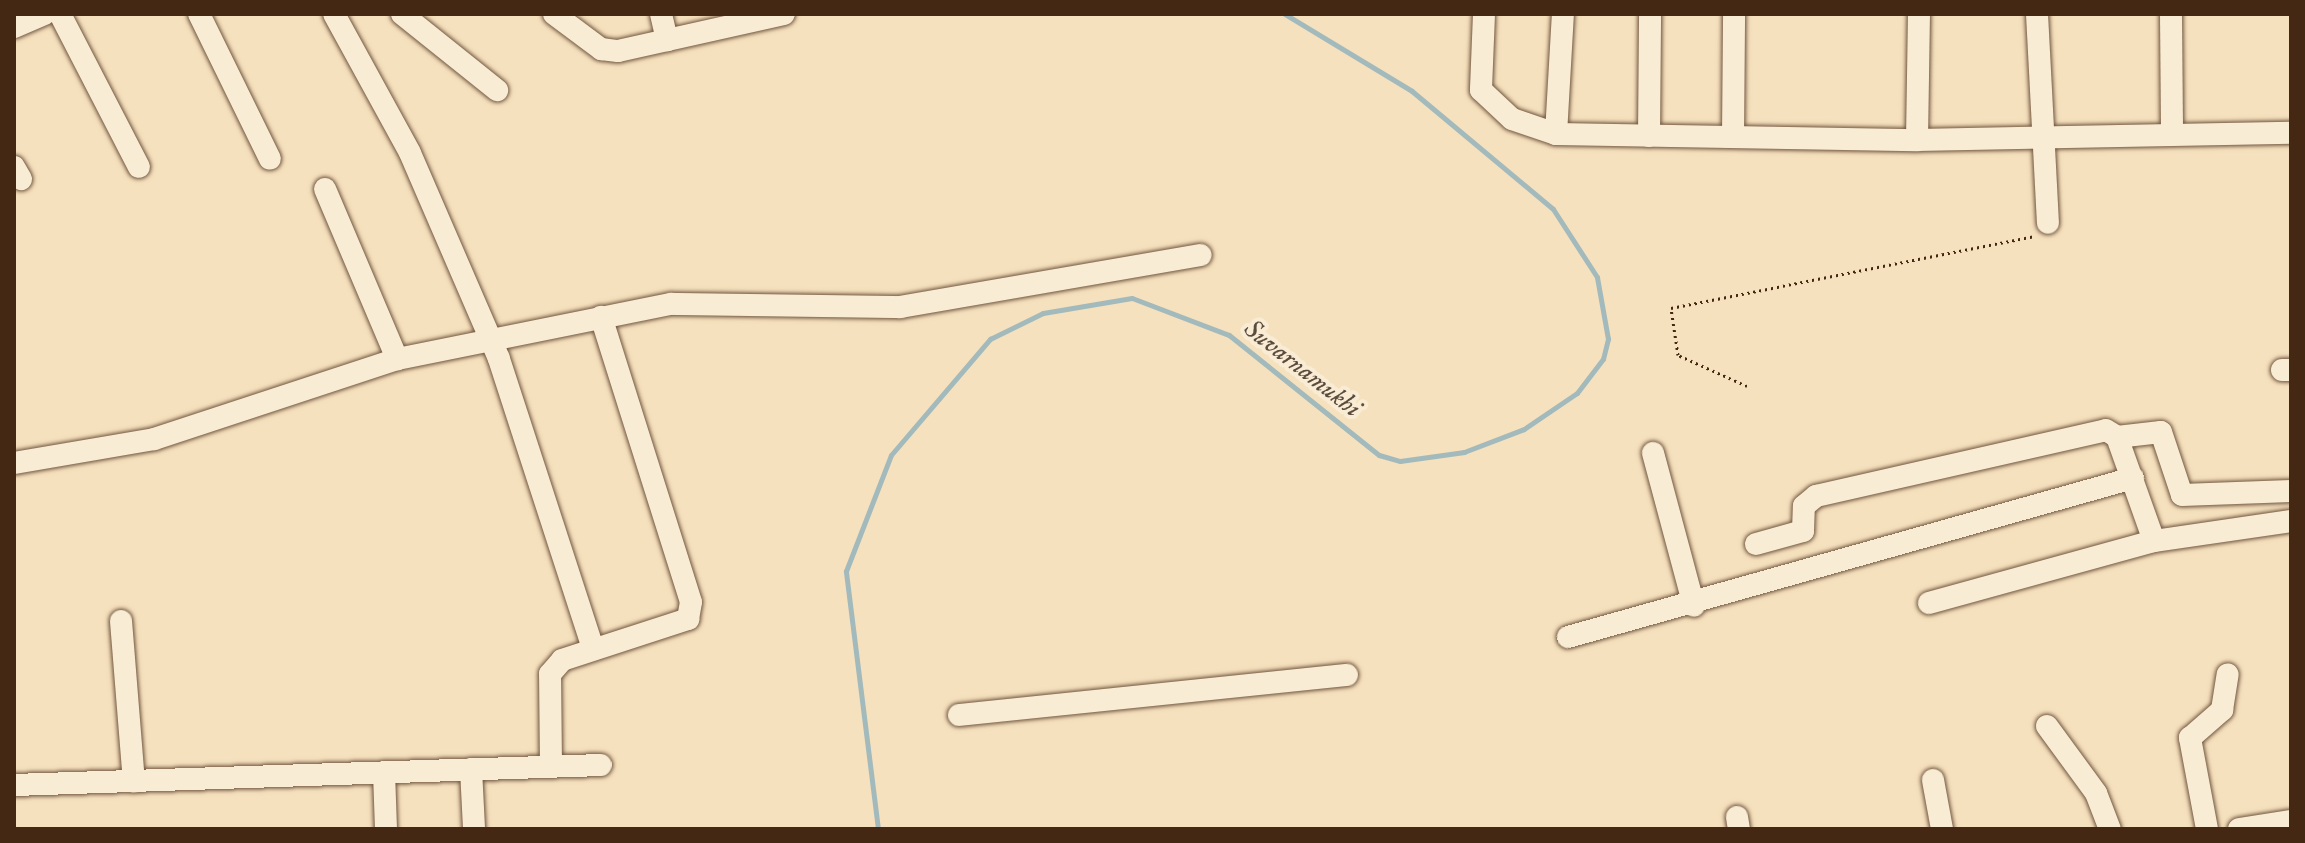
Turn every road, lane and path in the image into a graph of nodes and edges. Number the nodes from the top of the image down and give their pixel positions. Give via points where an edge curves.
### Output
1 (45, 14) edge
2 (60, 14) edge
3 (199, 14) edge
4 (334, 14) edge
5 (402, 14) edge
6 (554, 14) edge
7 (661, 14) edge
8 (1484, 14) edge
9 (1563, 14) edge
10 (1650, 14) edge
11 (1734, 14) edge
12 (1919, 14) edge
13 (2037, 14) edge
14 (2171, 14) edge
15 (776, 15) edge
16 (14, 27) edge
17 (667, 40) junction
18 (497, 90) dead end
19 (2291, 133) edge
20 (1556, 134) junction
21 (2040, 134) junction
22 (2172, 134) junction
23 (1649, 136) junction
24 (1733, 137) junction
25 (1917, 140) junction
26 (270, 159) dead end
27 (139, 167) dead end
28 (325, 189) dead end
29 (2048, 223) joint
30 (1201, 255) dead end
31 (601, 317) junction
32 (491, 341) junction
33 (397, 359) junction
34 (1747, 386) dead end
35 (2117, 437) junction
36 (1653, 453) dead end
37 (14, 463) edge
38 (2133, 478) junction
39 (2291, 491) edge
40 (2291, 521) edge
41 (2154, 541) junction
42 (1756, 544) dead end
43 (1929, 603) dead end
44 (1694, 606) junction
45 (121, 621) dead end
46 (1568, 637) dead end
47 (593, 649) junction
48 (2228, 674) dead end
49 (1347, 675) dead end
50 (959, 715) dead end
51 (2047, 726) dead end
52 (601, 765) dead end
53 (551, 766) junction
54 (471, 769) junction
55 (384, 772) junction
56 (1933, 780) dead end
57 (134, 781) junction
58 (14, 785) edge
59 (2291, 821) edge
60 (386, 829) edge
61 (474, 829) edge
62 (1942, 829) edge
63 (2110, 829) edge
64 (2207, 829) edge
65 (2242, 829) edge

1 - 16 street
2 - 27 street
3 - 26 street
4 - 32 street via 410,153
5 - 18 street
6 - 17 street via 601,49
7 - 17 street
8 - 20 street via 1481,90 1512,119
9 - 20 street
10 - 23 street
11 - 24 street
12 - 25 street
13 - 21 street
14 - 22 street
15 - 17 street
19 - 22 street
20 - 23 street
21 - 22 street
21 - 25 street
21 - 29 street
23 - 24 street
24 - 25 street
28 - 33 street
29 - 34 path via 2037,235 2007,243 1714,294 1671,308 1678,355
30 - 31 street via 900,307 671,304
31 - 32 street
31 - 47 street via 691,602 688,619
32 - 33 street
32 - 47 street
33 - 37 street via 154,439
35 - 38 street
35 - 39 street via 2161,432 2182,495
35 - 42 street via 2097,430 1816,496 1804,506 1803,531
36 - 44 street
38 - 41 street
38 - 44 street
40 - 41 street
41 - 43 street
44 - 46 street
45 - 57 street
47 - 53 street via 562,660 550,674
48 - 64 street via 2222,710 2190,738
49 - 50 street
51 - 63 street via 2096,793
52 - 53 street
53 - 54 street
54 - 55 street
54 - 61 street
55 - 57 street
55 - 60 street
56 - 62 street
57 - 58 street
59 - 65 street

